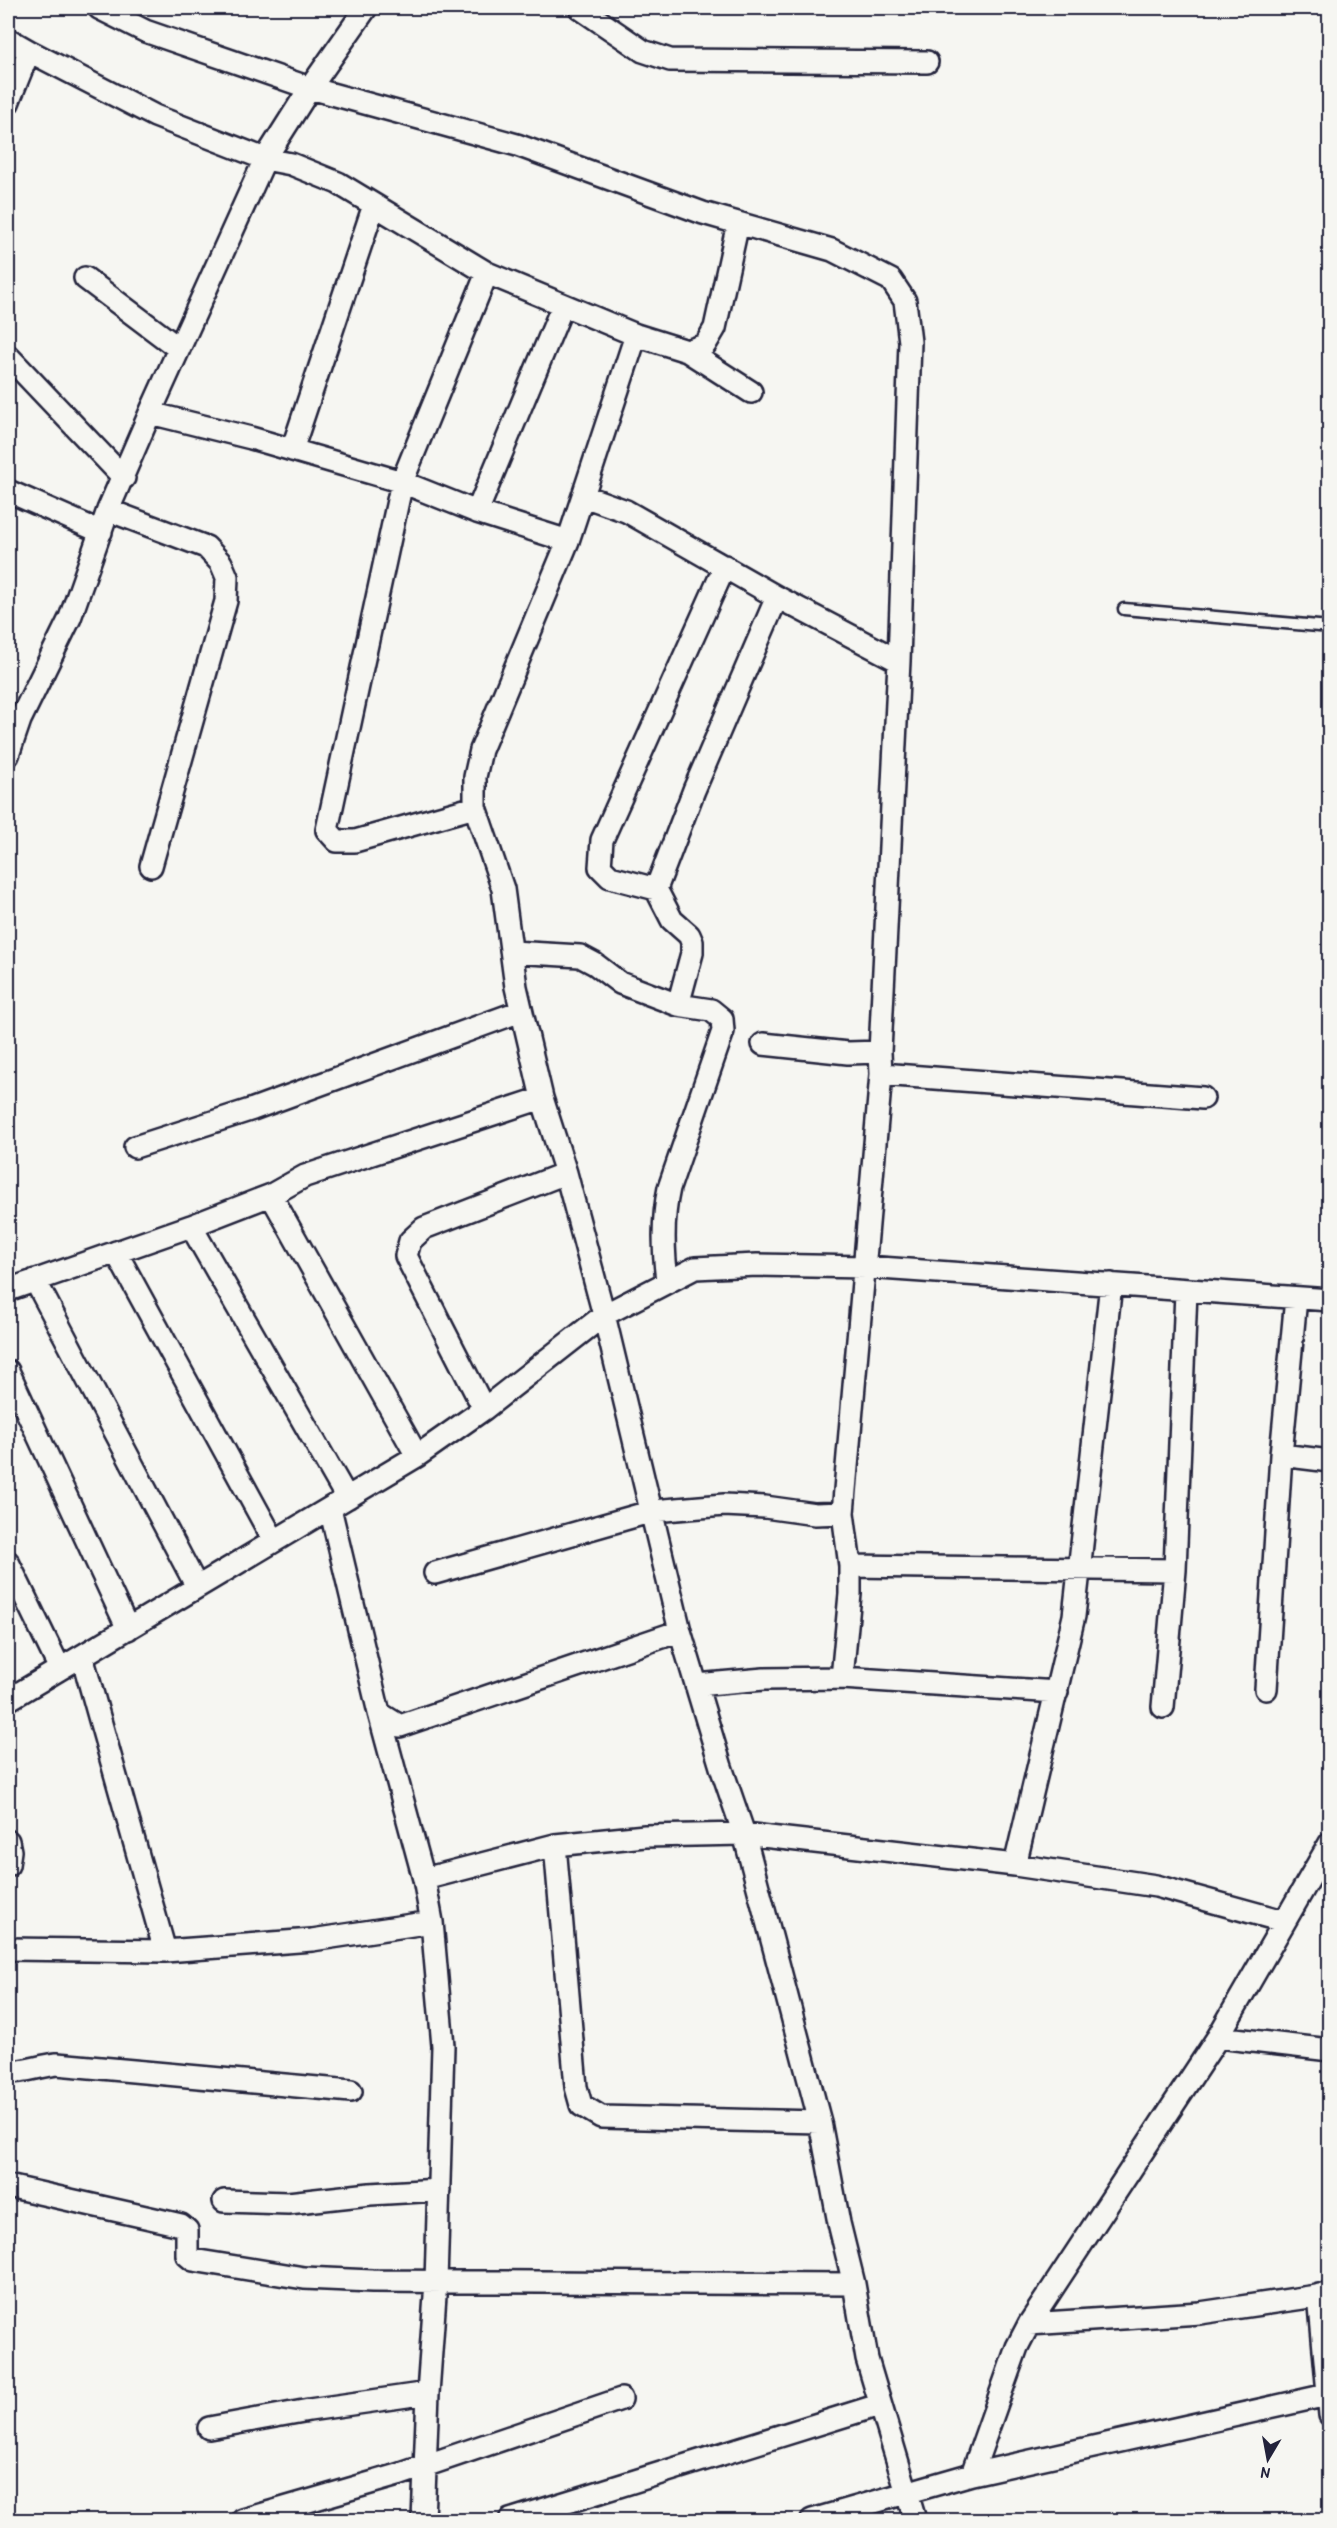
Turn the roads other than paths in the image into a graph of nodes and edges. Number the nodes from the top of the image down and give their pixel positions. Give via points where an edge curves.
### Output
1 (99, 8) edge
2 (357, 11) edge
3 (592, 11) edge
4 (8, 39) edge
5 (29, 51) junction
6 (927, 62) dead end
7 (310, 88) junction
8 (8, 103) edge
9 (265, 159) junction
10 (374, 205) junction
11 (738, 224) junction
12 (487, 273) junction
13 (85, 278) dead end
14 (563, 305) junction
15 (636, 335) junction
16 (178, 348) junction
17 (687, 351) junction
18 (8, 356) edge
19 (751, 392) dead end
20 (150, 413) junction
21 (291, 450) junction
22 (124, 478) junction
23 (402, 482) junction
24 (8, 491) edge
25 (584, 496) junction
26 (108, 510) junction
27 (477, 512) junction
28 (101, 532) junction
29 (568, 541) junction
30 (725, 566) junction
31 (777, 597) junction
32 (1124, 609) dead end
33 (1329, 627) edge
34 (899, 660) junction
35 (8, 755) edge
36 (475, 807) junction
37 (151, 866) dead end
38 (656, 889) junction
39 (512, 952) junction
40 (678, 1005) junction
41 (521, 1011) junction
42 (763, 1044) dead end
43 (880, 1052) junction
44 (881, 1074) junction
45 (542, 1098) junction
46 (1203, 1098) dead end
47 (135, 1147) dead end
48 (566, 1173) junction
49 (271, 1195) junction
50 (191, 1226) junction
51 (116, 1252) junction
52 (866, 1267) junction
53 (35, 1280) junction
54 (667, 1280) junction
55 (1111, 1284) junction
56 (8, 1290) edge
57 (1186, 1290) junction
58 (1296, 1298) junction
59 (1329, 1300) edge
60 (604, 1315) junction
61 (8, 1371) edge
62 (484, 1409) junction
63 (1281, 1455) junction
64 (417, 1456) junction
65 (1329, 1461) edge
66 (339, 1503) junction
67 (652, 1511) junction
68 (843, 1513) junction
69 (274, 1541) junction
70 (8, 1562) edge
71 (850, 1566) junction
72 (1081, 1570) junction
73 (1175, 1570) junction
74 (435, 1573) dead end
75 (197, 1587) junction
76 (128, 1629) junction
77 (680, 1631) junction
78 (82, 1656) junction
79 (60, 1669) junction
80 (842, 1678) junction
81 (696, 1685) junction
82 (1266, 1689) dead end
83 (1057, 1692) junction
84 (8, 1700) edge
85 (1162, 1707) dead end
86 (379, 1713) junction
87 (744, 1834) junction
88 (8, 1841) edge
89 (555, 1845) junction
90 (1327, 1852) edge
91 (8, 1865) edge
92 (1015, 1865) junction
93 (424, 1879) junction
94 (432, 1922) junction
95 (1283, 1922) junction
96 (8, 1949) edge
97 (165, 1951) junction
98 (1218, 2037) junction
99 (1329, 2050) edge
100 (8, 2072) edge
101 (351, 2091) dead end
102 (820, 2122) junction
103 (8, 2186) edge
104 (439, 2190) junction
105 (224, 2201) dead end
106 (436, 2282) junction
107 (854, 2284) junction
108 (1324, 2294) edge
109 (1029, 2324) junction
110 (428, 2393) junction
111 (621, 2399) dead end
112 (879, 2405) junction
113 (1328, 2405) edge
114 (209, 2428) dead end
115 (426, 2466) junction
116 (972, 2474) junction
117 (906, 2494) junction
118 (243, 2520) edge
119 (423, 2520) edge
120 (510, 2520) edge
121 (812, 2520) edge
122 (915, 2520) edge

1 - 7 street via 145,31
2 - 7 street
3 - 6 street via 643,51 670,60
4 - 5 street
5 - 8 street
5 - 9 street via 155,116
7 - 9 street
7 - 11 street via 517,145
9 - 10 street via 291,164 328,179
9 - 16 street
10 - 12 street
10 - 21 street
11 - 17 street via 715,328 705,345
11 - 34 street via 832,250 891,280 905,301 910,342
12 - 14 street
12 - 23 street
13 - 16 street
14 - 15 street
14 - 27 street
15 - 17 street
15 - 25 street
16 - 20 street
17 - 19 street
18 - 22 street
20 - 21 street
20 - 22 street
21 - 23 street
22 - 26 street
23 - 27 street
23 - 36 street via 327,830 337,841 355,842
24 - 28 street
25 - 29 street
25 - 30 street via 626,511
26 - 28 street
26 - 37 street via 206,547 221,563 227,577 226,601
27 - 29 street
28 - 35 street via 70,618 20,720
29 - 36 street via 481,750 475,777
30 - 31 street
30 - 38 street via 602,840 600,867 610,877
31 - 34 street
31 - 38 street
32 - 33 lane
34 - 43 street
36 - 39 street via 503,889
38 - 40 street via 672,920 693,942
39 - 40 street via 580,956 620,983
39 - 41 street
40 - 54 street via 711,1010 722,1018 723,1031 664,1210
41 - 45 street
41 - 47 street via 253,1109
42 - 43 street via 848,1053
43 - 44 street
44 - 46 street
44 - 52 street
45 - 48 street
45 - 49 street via 305,1176
48 - 60 street
48 - 62 street via 446,1218 424,1228 410,1241 406,1256
49 - 50 street
49 - 64 street
50 - 51 street
50 - 66 street
51 - 53 street
51 - 69 street
52 - 54 street via 726,1265 695,1268
52 - 55 street
52 - 68 street
53 - 56 street
53 - 75 street
54 - 60 street
55 - 57 street
55 - 72 street
57 - 58 street
57 - 73 street
58 - 59 street
58 - 63 street
60 - 62 street
60 - 67 street
61 - 76 street
62 - 64 street
63 - 65 street
63 - 82 street
64 - 66 street
66 - 69 street
66 - 86 street
67 - 68 street via 724,1506
67 - 74 street
67 - 77 street
68 - 71 street
69 - 75 street
70 - 79 street
71 - 72 street
71 - 80 street
72 - 73 street
72 - 83 street
73 - 85 street
75 - 76 street
76 - 78 street
77 - 81 street
77 - 86 street via 400,1726
78 - 79 street
78 - 97 street
79 - 84 street
80 - 81 street
80 - 83 street
81 - 87 street
83 - 92 street
86 - 93 street
87 - 89 street via 645,1836
87 - 92 street
87 - 102 street
88 - 91 street
89 - 93 street
89 - 102 street via 576,2087 581,2105 600,2117
90 - 95 street
92 - 95 street via 1156,1886
93 - 94 street
94 - 97 street via 312,1940
94 - 104 street via 443,2046
95 - 98 street
96 - 97 street
98 - 99 street
98 - 109 street
100 - 101 street via 57,2064
102 - 107 street
103 - 106 street via 181,2225 187,2230 187,2255 201,2262 304,2278
104 - 105 street via 288,2203
104 - 106 street
106 - 107 street
106 - 110 street
107 - 112 street
108 - 109 street via 1200,2313
108 - 113 street
109 - 116 street via 1017,2347
110 - 114 street
110 - 115 street
111 - 115 street
112 - 117 street
112 - 120 street
113 - 116 street
115 - 118 street
115 - 119 street
116 - 117 street
117 - 121 street
117 - 122 street

